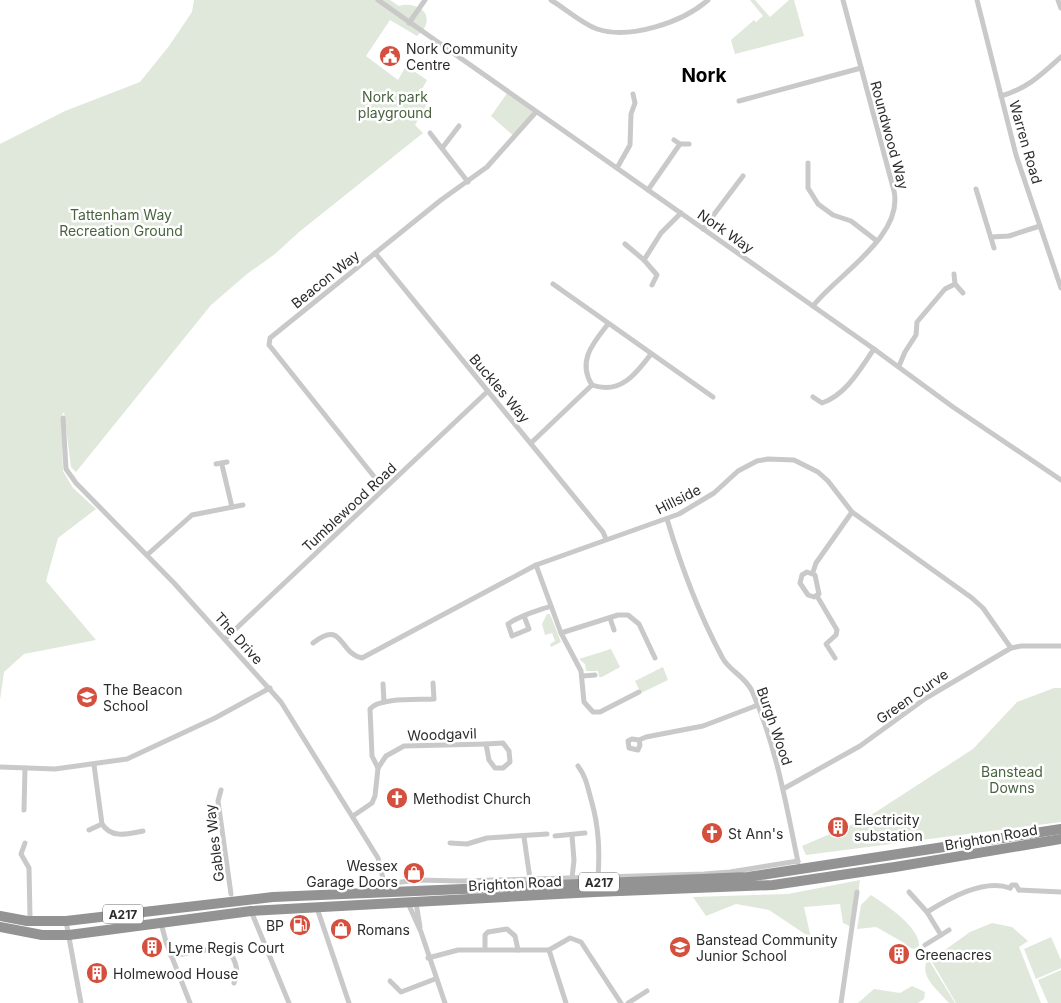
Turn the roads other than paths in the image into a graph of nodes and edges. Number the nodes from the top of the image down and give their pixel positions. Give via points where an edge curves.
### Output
1 (378, 0) edge
2 (426, 0) edge
3 (551, 0) edge
4 (708, 0) edge
5 (843, 0) edge
6 (977, 0) edge
7 (1058, 0) edge
8 (1061, 8) edge
9 (409, 23) junction
10 (1061, 58) edge
11 (860, 68) junction
12 (633, 94) dead end
13 (1001, 96) junction
14 (739, 101) dead end
15 (635, 103) junction
16 (641, 103) dead end
17 (536, 112) junction
18 (459, 126) dead end
19 (430, 133) dead end
20 (674, 140) dead end
21 (680, 144) junction
22 (688, 144) dead end
23 (443, 148) junction
24 (809, 162) dead end
25 (617, 168) junction
26 (743, 176) dead end
27 (730, 180) dead end
28 (468, 182) junction
29 (737, 185) junction
30 (976, 189) dead end
31 (648, 190) junction
32 (681, 213) junction
33 (1040, 226) junction
34 (703, 230) junction
35 (991, 237) junction
36 (877, 241) junction
37 (625, 244) dead end
38 (994, 248) dead end
39 (375, 253) junction
40 (644, 260) junction
41 (1061, 267) edge
42 (1055, 269) junction
43 (954, 274) dead end
44 (553, 284) dead end
45 (955, 284) junction
46 (652, 285) dead end
47 (1061, 288) edge
48 (963, 294) dead end
49 (813, 306) junction
50 (608, 324) junction
51 (874, 349) junction
52 (651, 354) junction
53 (899, 366) junction
54 (592, 385) junction
55 (488, 391) junction
56 (713, 397) dead end
57 (813, 397) dead end
58 (63, 418) dead end
59 (530, 442) junction
60 (216, 464) dead end
61 (1061, 480) edge
62 (384, 489) junction
63 (243, 505) dead end
64 (232, 507) junction
65 (852, 512) junction
66 (667, 520) junction
67 (606, 539) junction
68 (147, 555) junction
69 (536, 565) junction
70 (813, 572) junction
71 (817, 596) junction
72 (551, 606) junction
73 (524, 616) dead end
74 (610, 618) junction
75 (614, 630) dead end
76 (562, 634) junction
77 (225, 639) junction
78 (312, 643) dead end
79 (1061, 646) edge
80 (1010, 648) junction
81 (655, 658) dead end
82 (835, 658) dead end
83 (595, 675) dead end
84 (583, 676) junction
85 (433, 683) dead end
86 (383, 684) dead end
87 (270, 688) junction
88 (639, 692) dead end
89 (381, 702) junction
90 (758, 705) junction
91 (640, 740) dead end
92 (486, 744) junction
93 (94, 765) junction
94 (0, 766) edge
95 (578, 766) dead end
96 (25, 768) junction
97 (378, 768) junction
98 (783, 789) junction
99 (221, 790) dead end
100 (24, 810) dead end
101 (353, 816) junction
102 (102, 824) junction
103 (1061, 829) edge
104 (89, 830) dead end
105 (143, 832) dead end
106 (585, 833) dead end
107 (547, 834) dead end
108 (555, 836) dead end
109 (572, 836) junction
110 (524, 837) junction
111 (1061, 839) edge
112 (25, 843) dead end
113 (450, 843) dead end
114 (467, 844) junction
115 (468, 851) dead end
116 (799, 866) junction
117 (598, 877) junction
118 (572, 878) junction
119 (530, 879) junction
120 (386, 888) junction
121 (857, 892) dead end
122 (909, 892) dead end
123 (1061, 892) edge
124 (231, 894) dead end
125 (315, 896) junction
126 (412, 903) junction
127 (317, 908) junction
128 (251, 911) junction
129 (927, 912) junction
130 (0, 916) edge
131 (30, 917) dead end
132 (66, 921) junction
133 (161, 923) junction
134 (0, 927) edge
135 (949, 930) dead end
136 (69, 935) junction
137 (942, 935) junction
138 (925, 945) dead end
139 (485, 949) junction
140 (518, 950) junction
141 (549, 950) junction
142 (171, 956) junction
143 (428, 958) junction
144 (435, 979) junction
145 (390, 981) dead end
146 (234, 983) dead end
147 (647, 991) dead end
148 (81, 1003) edge
149 (190, 1003) edge
150 (289, 1003) edge
151 (349, 1003) edge
152 (445, 1003) edge
153 (566, 1003) edge
154 (621, 1003) edge
155 (628, 1003) edge
156 (841, 1003) edge

1 - 9 street, Nork Way
2 - 9 street
3 - 4 street via 597,29 622,31 673,21
5 - 11 street, Roundwood Way
6 - 13 street, Warren Road
7 - 8 street
9 - 17 street, Nork Way
10 - 13 street via 1042,76
11 - 14 street
11 - 36 street, Roundwood Way via 895,197 889,225
12 - 15 street
13 - 33 street, Warren Road via 1016,155
15 - 16 street
15 - 25 street via 631,114 630,145
17 - 25 street, Nork Way
17 - 28 street, Beacon Way via 496,158
18 - 23 street
19 - 23 street
20 - 21 street
21 - 22 street
21 - 31 street
23 - 28 street
24 - 36 street via 808,188 818,204 833,215 851,221
25 - 31 street, Nork Way
26 - 29 street
27 - 29 street
28 - 39 street, Beacon Way
29 - 34 street
30 - 35 street
31 - 32 street, Nork Way
32 - 34 street, Nork Way
32 - 40 street via 661,233
33 - 35 street via 1009,236
33 - 42 street, Warren Road
34 - 49 street, Nork Way
35 - 38 street
36 - 49 street, Roundwood Way
37 - 40 street
39 - 55 street, Buckles Way
39 - 62 street, Beacon Way via 269,341 269,345
40 - 46 street via 657,275
41 - 42 street
42 - 47 street, Warren Road
43 - 45 street
44 - 50 street
45 - 48 street
45 - 53 street via 945,289 917,322 916,335
49 - 51 street, Nork Way
50 - 52 street
50 - 54 street via 588,351 586,370
51 - 53 street, Nork Way
51 - 57 street via 840,393 822,403
52 - 54 street via 624,383 610,388
52 - 56 street
53 - 61 street, Nork Way
54 - 59 street
55 - 59 street, Buckles Way
55 - 62 street, Tumblewood Road
58 - 68 street, The Drive via 66,469
59 - 67 street, Buckles Way
60 - 64 street via 224,463
62 - 77 street, Tumblewood Road
63 - 64 street
64 - 68 street via 192,515
65 - 66 street, Hillside via 818,472 802,463 776,458 747,466 702,502
65 - 70 street
65 - 80 street, Hillside via 964,591 983,608
66 - 67 street, Hillside
66 - 90 street, Burgh Wood via 709,632 723,660 738,672
67 - 69 street, Hillside
68 - 77 street, The Drive
69 - 72 street
69 - 78 street, Hillside via 362,658 332,634
70 - 71 street
70 - 71 street via 802,575 800,583 808,595
71 - 82 street via 836,628 836,635 826,644
72 - 73 street
72 - 76 street
74 - 75 street
74 - 76 street
74 - 81 street via 623,615 634,618
76 - 84 street
77 - 87 street, The Drive
79 - 80 street, Green Curve
80 - 98 street, Green Curve via 942,687 860,746
83 - 84 street
84 - 88 street via 584,702 593,712 600,712
85 - 89 street via 434,699
86 - 89 street
87 - 93 street via 141,755
87 - 101 street, The Drive
89 - 97 street via 373,706 369,714 372,756
90 - 91 street via 720,721 646,736
90 - 98 street, Burgh Wood
92 - 92 street, Woodgavil via 491,765 500,769 507,766 510,756 507,746 503,743
92 - 97 street, Woodgavil via 404,746 386,756
93 - 96 street
93 - 102 street
94 - 96 street
95 - 117 street via 596,813 600,851
96 - 100 street
97 - 101 street via 375,799
98 - 116 street, Burgh Wood
99 - 124 street, Gables Way via 218,801
101 - 120 street, The Drive via 378,858
102 - 104 street
102 - 105 street via 114,834
103 - 116 highway, Brighton Road / A217
106 - 109 street
107 - 110 street
108 - 109 street
109 - 118 street
110 - 114 street via 482,839
110 - 119 street
111 - 126 highway, Brighton Road / A217 via 753,887
112 - 131 street via 21,854 28,864
113 - 114 street
114 - 115 street
116 - 117 street, Brighton Road
116 - 120 highway, Brighton Road / A217 via 748,877
117 - 118 street, Brighton Road
118 - 119 street, Brighton Road
119 - 120 street, Brighton Road via 418,880
120 - 125 highway, Brighton Road / A217
121 - 156 street
122 - 129 street
123 - 129 street via 1019,890 1016,884 1010,888 990,887 966,891
125 - 126 highway via 328,899 408,896
125 - 132 highway, Brighton Road / A217 via 273,897
126 - 127 highway, Brighton Road / A217
126 - 143 street
127 - 128 highway, Brighton Road / A217
127 - 151 street
128 - 133 highway, Brighton Road / A217
128 - 150 street
129 - 137 street
130 - 132 highway, Brighton Road / A217 via 27,921
132 - 136 street
133 - 136 highway, Brighton Road / A217
133 - 142 street
134 - 136 highway, Brighton Road / A217 via 42,935
135 - 137 street
136 - 148 street
137 - 138 street
139 - 140 street
139 - 140 street via 488,932 507,929 516,936
139 - 143 street via 458,950
140 - 141 street
141 - 153 street
141 - 154 street via 570,938 581,942
142 - 146 street via 223,947 228,949 237,967
142 - 149 street
143 - 144 street
144 - 145 street via 401,992
144 - 152 street
147 - 155 street

